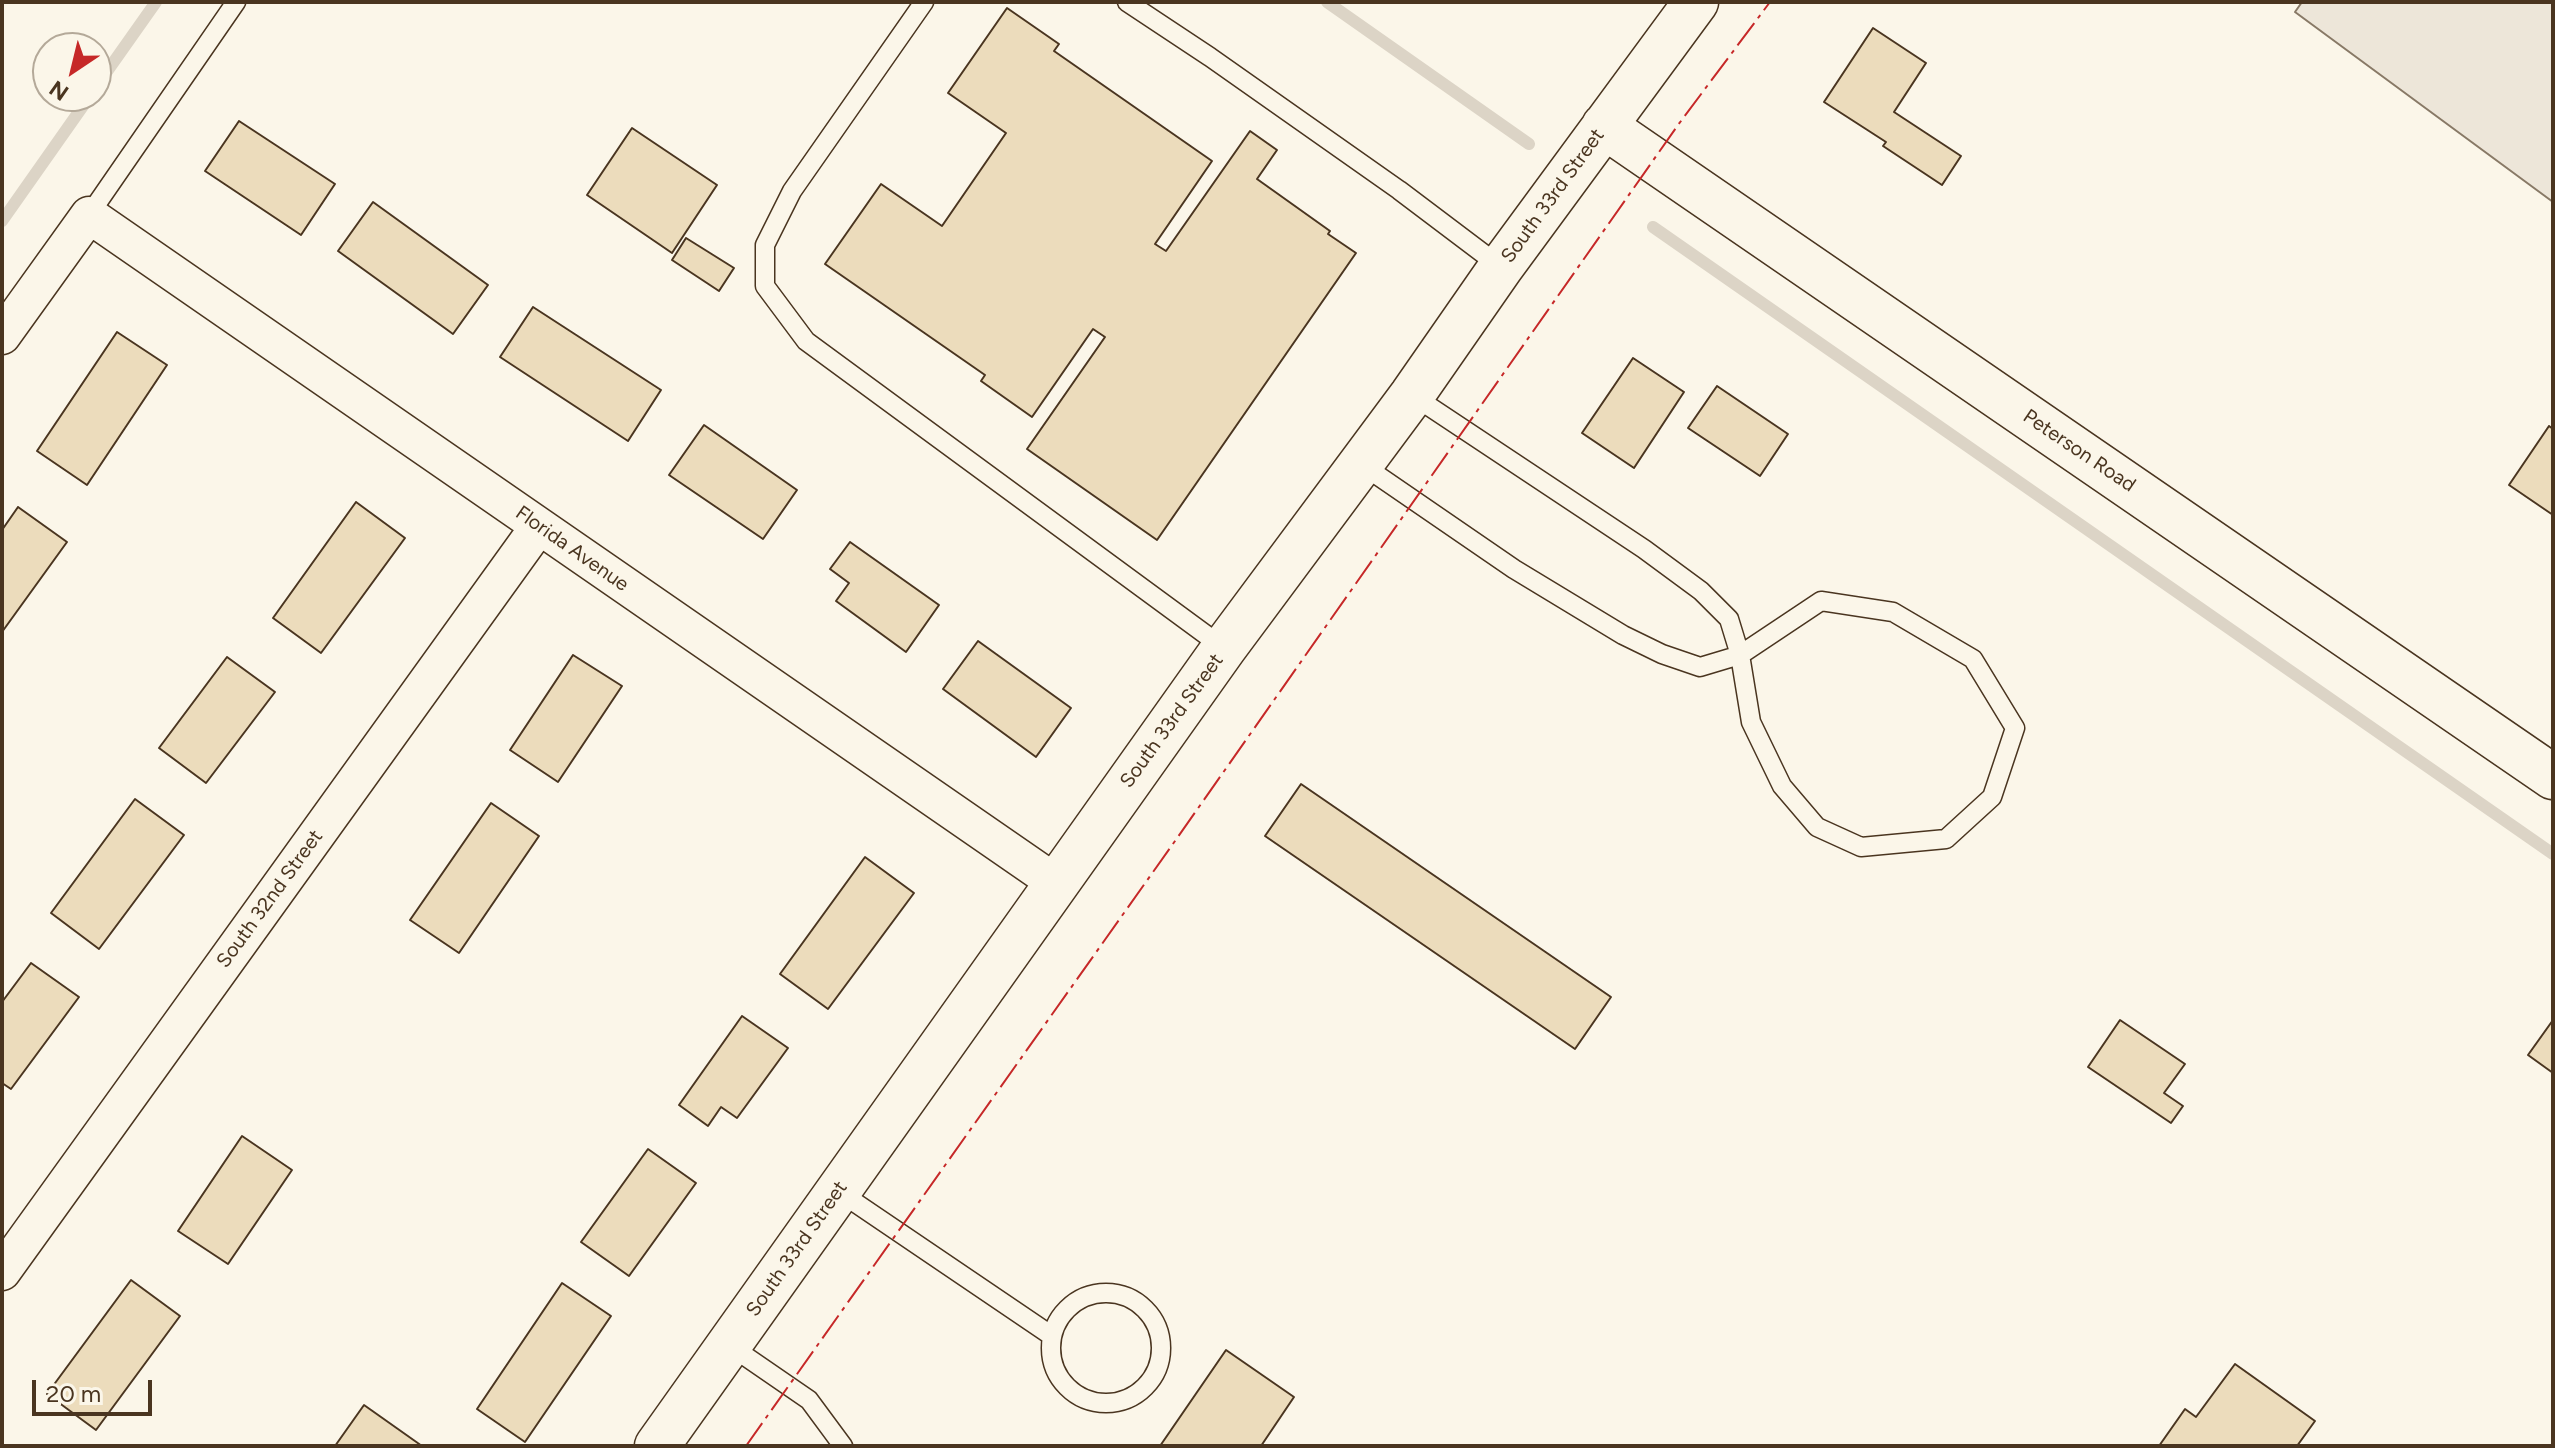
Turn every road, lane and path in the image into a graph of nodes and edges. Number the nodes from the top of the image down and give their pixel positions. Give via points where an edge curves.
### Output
1 (236, 2) edge
2 (924, 2) edge
3 (1127, 2) edge
4 (1696, 2) edge
5 (1604, 126) junction
6 (89, 215) junction
7 (1501, 267) junction
8 (2, 336) edge
9 (1412, 395) junction
10 (1361, 464) junction
11 (539, 526) junction
12 (1224, 648) junction
13 (1740, 655) junction
14 (2553, 777) edge
15 (1056, 883) junction
16 (838, 1191) junction
17 (2, 1272) edge
18 (1052, 1336) junction
19 (729, 1345) junction
20 (657, 1446) edge
21 (843, 1446) edge

1 - 6 lane
2 - 12 lane via 792,191 765,245 765,286 806,341
3 - 7 lane
4 - 5 street, South 33rd Street
5 - 7 street, South 33rd Street
5 - 14 street, Peterson Road
6 - 8 street
6 - 11 street, Florida Avenue
7 - 9 street, South 33rd Street
9 - 10 street, South 33rd Street
9 - 13 lane via 1701,591 1729,619
10 - 12 street, South 33rd Street
10 - 13 lane via 1514,569 1623,635 1700,667
11 - 15 street, Florida Avenue
11 - 17 street, South 32nd Street
12 - 15 street, South 33rd Street
13 - 13 lane via 1751,722 1782,786 1817,827 1861,847 1946,839 1992,797 2015,728 1973,659 1893,612 1821,601
15 - 16 street, South 33rd Street
16 - 18 lane
16 - 19 street, South 33rd Street
18 - 18 lane via 1052,1358 1060,1378 1095,1402 1116,1403 1136,1395 1152,1379 1160,1360 1161,1339 1153,1318 1118,1294 1096,1293 1076,1301
19 - 20 street, South 33rd Street
19 - 21 lane via 809,1400

